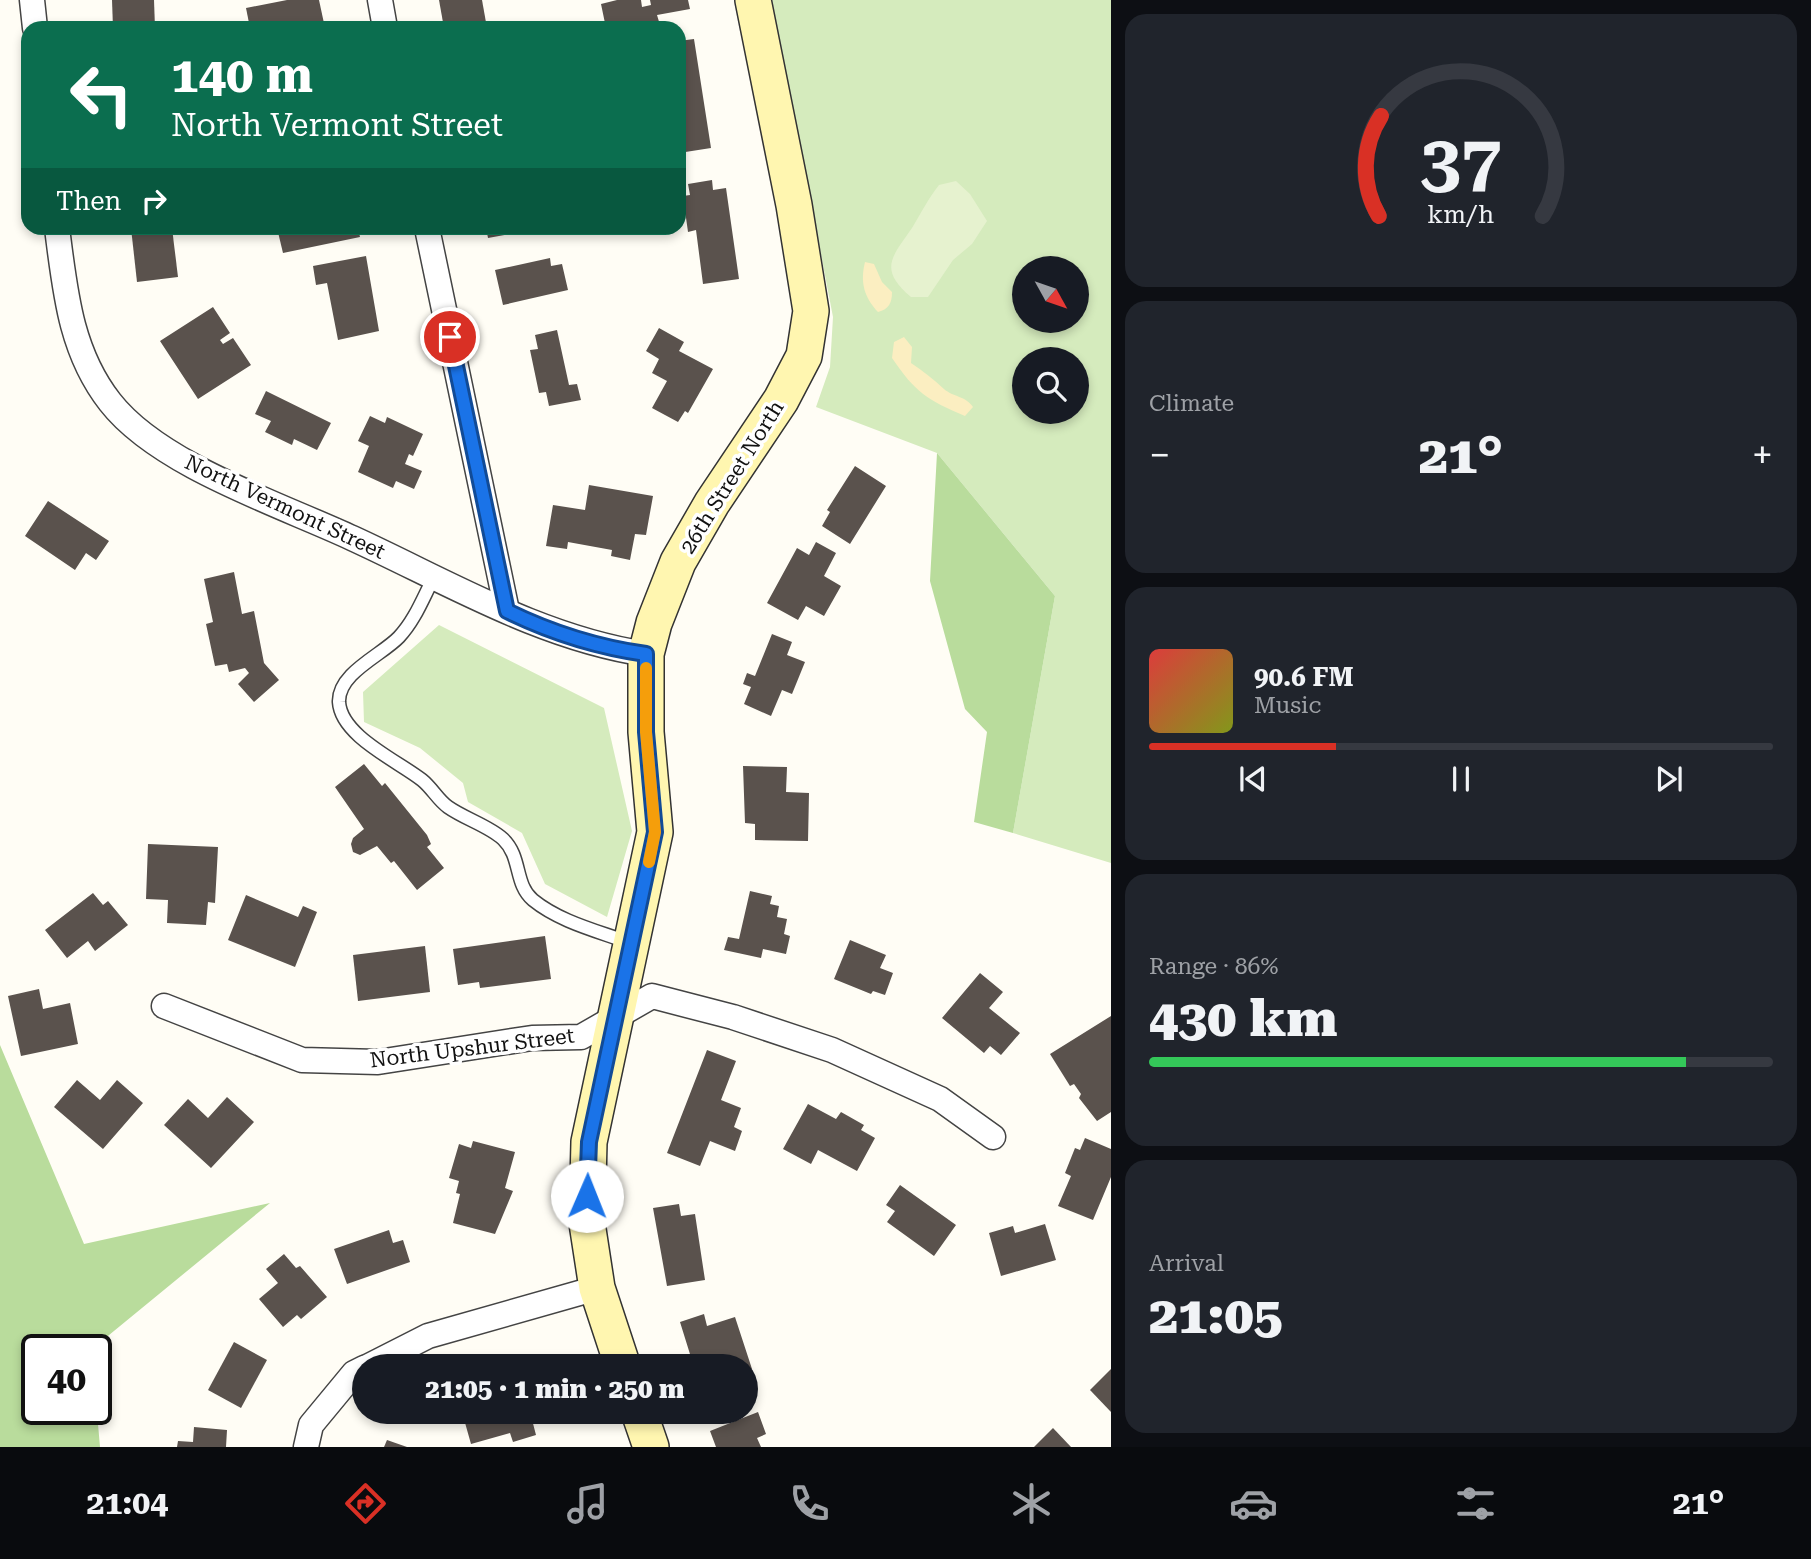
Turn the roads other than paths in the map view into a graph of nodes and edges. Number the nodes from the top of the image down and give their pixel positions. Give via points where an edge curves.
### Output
1 (32, 0) edge
2 (380, 0) edge
3 (753, 0) edge
4 (34, 21) edge
5 (384, 21) edge
6 (58, 235) edge
7 (428, 235) edge
8 (434, 577) junction
9 (507, 611) junction
10 (646, 654) junction
11 (632, 943) junction
12 (164, 1006) dead end
13 (617, 1014) junction
14 (993, 1137) dead end
15 (597, 1288) junction
16 (393, 1354) edge
17 (620, 1354) edge
18 (352, 1375) edge
19 (643, 1424) edge
20 (306, 1447) edge
21 (651, 1447) edge

1 - 4 street
2 - 5 street
3 - 10 street, 26th Street North via 807,278 811,311 804,356 678,562
6 - 8 street, North Vermont Street via 77,344 97,384 129,425 176,457
7 - 9 street
8 - 9 street, North Vermont Street
8 - 11 lane via 398,638 340,690 339,704 349,726 370,746 424,781 445,805 503,839 516,858 520,883 530,898 560,917
9 - 10 street, North Vermont Street via 543,629 603,648
10 - 11 street, 26th Street North via 646,732 655,832
11 - 13 street, 26th Street North
12 - 13 street, North Upshur Street via 302,1060 378,1062 532,1038 581,1037
13 - 14 street, North Upshur Street via 652,996 733,1017 832,1050 940,1099
13 - 15 street, 26th Street North via 589,1142 587,1223
15 - 16 street via 428,1336
15 - 17 street, 26th Street North
18 - 20 street via 311,1425
19 - 21 street

